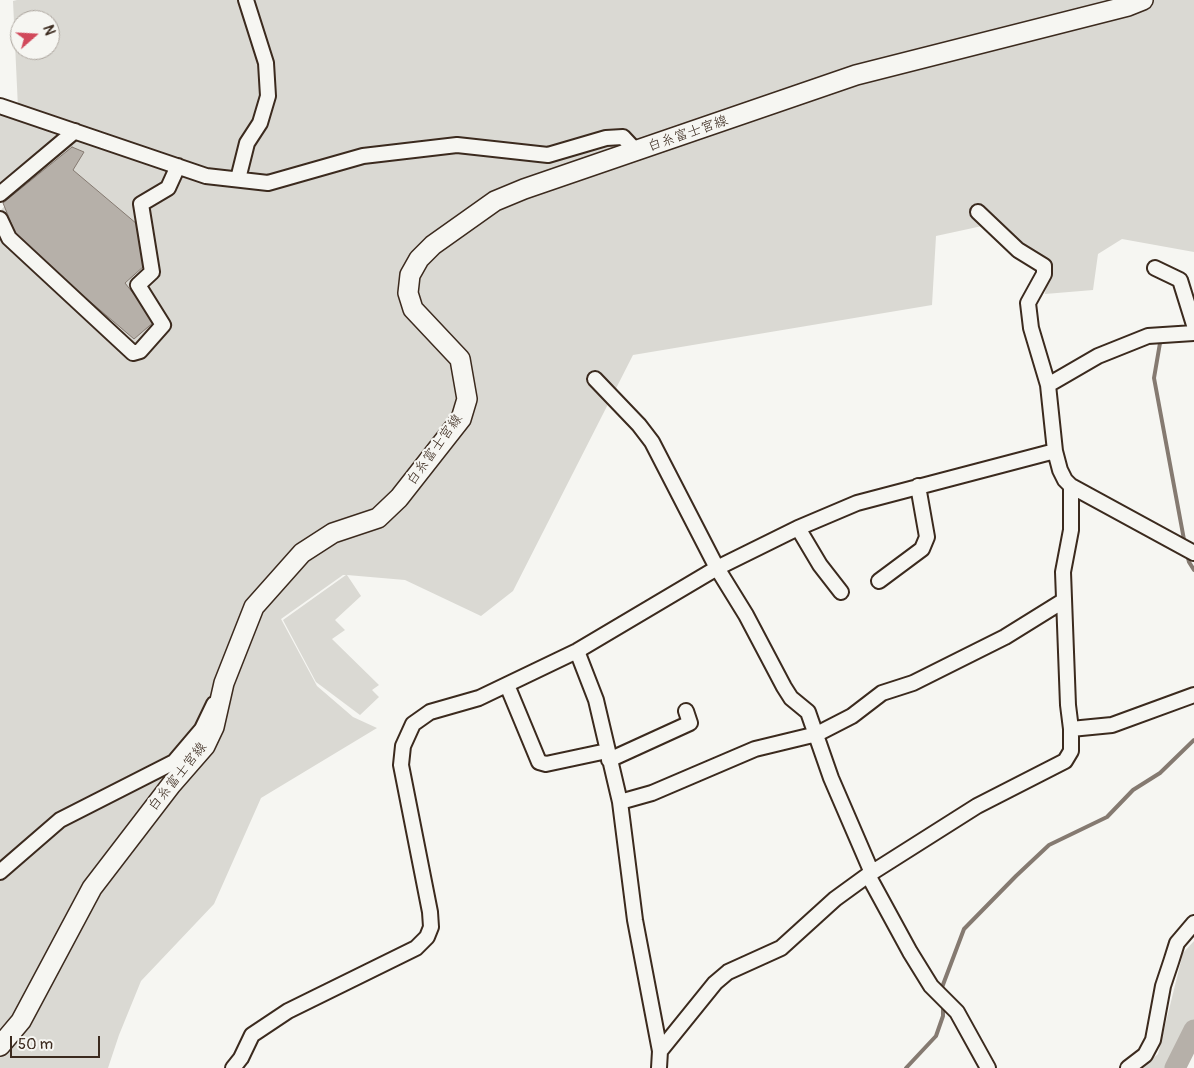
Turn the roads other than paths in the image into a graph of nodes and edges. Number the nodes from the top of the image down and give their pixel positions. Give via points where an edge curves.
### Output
1 (246, 0) edge
2 (1143, 0) edge
3 (0, 106) edge
4 (75, 131) junction
5 (637, 152) junction
6 (178, 166) junction
7 (238, 179) junction
8 (0, 194) edge
9 (978, 212) dead end
10 (0, 218) edge
11 (1155, 268) dead end
12 (1194, 325) edge
13 (1194, 333) edge
14 (595, 380) dead end
15 (1048, 385) junction
16 (1055, 450) junction
17 (918, 486) junction
18 (1071, 486) junction
19 (798, 528) junction
20 (1194, 553) edge
21 (717, 568) junction
22 (879, 581) dead end
23 (841, 592) dead end
24 (1063, 601) junction
25 (577, 652) junction
26 (224, 683) junction
27 (507, 685) junction
28 (1194, 695) edge
29 (686, 711) dead end
30 (1071, 729) junction
31 (817, 734) junction
32 (608, 755) junction
33 (620, 802) junction
34 (0, 872) edge
35 (870, 874) junction
36 (1194, 923) edge
37 (0, 1046) edge
38 (660, 1051) junction
39 (233, 1068) edge
40 (659, 1068) edge
41 (988, 1068) edge
42 (1128, 1068) edge

1 - 7 street via 266,63 268,96 260,123 247,144
2 - 5 main road, 白糸富士宮線 via 877,68
3 - 4 street
4 - 6 street
4 - 8 street
5 - 7 street via 623,137 606,138 548,156 457,145 363,156 268,183
5 - 26 main road, 白糸富士宮線 via 495,201 433,245 419,259 410,275 408,293 413,309 460,359 467,398 461,419 399,498 378,518 333,533 302,553 283,574 254,607
6 - 7 street via 206,176
6 - 10 street via 168,188 141,204 152,272 138,285 164,325 140,351 133,352 9,238
9 - 15 street via 1018,250 1044,266 1044,274 1028,303
11 - 12 street via 1180,280
13 - 15 street via 1148,336 1098,356
14 - 21 street via 652,442
15 - 16 street
16 - 17 street
16 - 18 street via 1060,470
17 - 19 street via 857,503
17 - 22 street via 927,537 922,549
18 - 20 street
18 - 24 street via 1071,530 1063,572
19 - 21 street
19 - 23 street
21 - 25 street
21 - 31 street via 784,687 791,698 808,712
24 - 30 street
24 - 31 street via 1005,637 913,683 882,693 852,716
25 - 27 street
25 - 32 street via 596,700
26 - 34 street via 202,729 174,762 60,820
26 - 37 main road, 白糸富士宮線 via 205,746 92,888 21,1021
27 - 32 street via 539,762 546,764
27 - 39 street via 479,698 430,712 413,724 403,746 401,764 430,912 431,927 427,937 416,948 288,1011 252,1035
28 - 30 street via 1112,726
29 - 32 street via 690,723
30 - 35 street via 1071,751 1065,761 977,806
31 - 33 street via 755,749
31 - 35 street
32 - 33 street
33 - 38 street via 635,920
35 - 38 street via 829,904 781,948 728,972 715,983
35 - 41 street via 910,952 932,986 957,1012
36 - 42 street via 1177,944 1163,986 1153,1040 1145,1055
38 - 40 street

